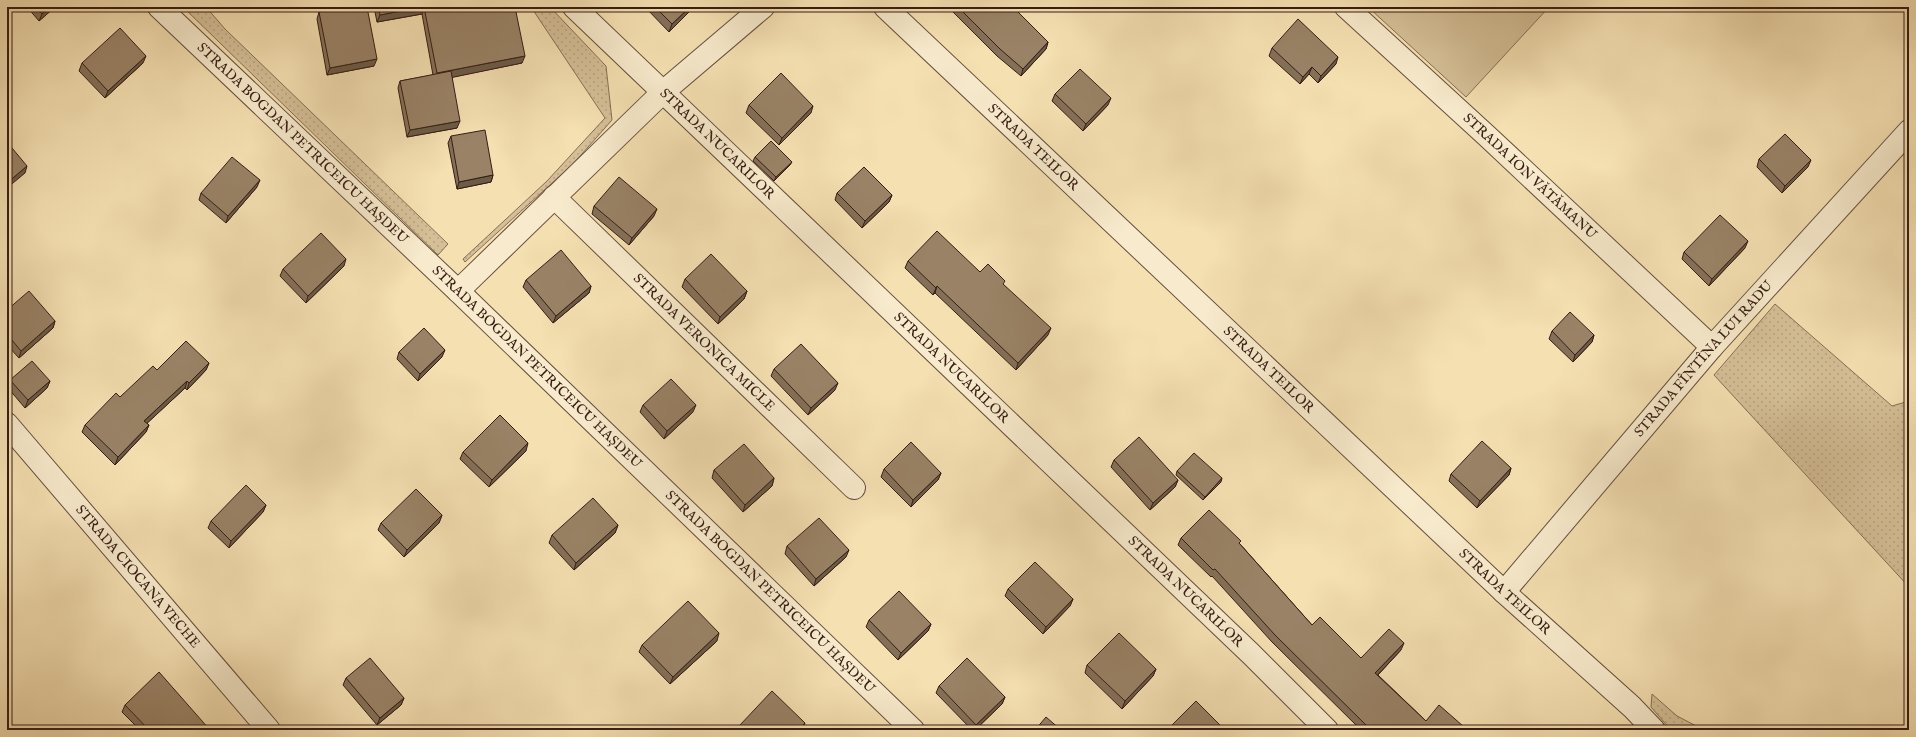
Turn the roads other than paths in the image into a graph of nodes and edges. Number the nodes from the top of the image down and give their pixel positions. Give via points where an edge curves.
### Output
1 (159, 7) edge
2 (574, 7) edge
3 (763, 7) edge
4 (885, 7) edge
5 (1346, 7) edge
6 (663, 92) junction
7 (1909, 131) edge
8 (554, 197) junction
9 (458, 291) junction
10 (1712, 346) junction
11 (7, 424) edge
12 (854, 488) dead end
13 (1504, 592) junction
14 (269, 730) edge
15 (912, 730) edge
16 (1327, 730) edge
17 (1654, 730) edge

1 - 9 street, STRADA BOGDAN PETRICEICU HAȘDEU
2 - 6 street, STRADA NUCARILOR
3 - 6 street
4 - 13 street, STRADA TEILOR
5 - 10 street, STRADA ION VĂTĂMANU
6 - 8 street
6 - 16 street, STRADA NUCARILOR via 1251,654
7 - 10 street, STRADA FÎNTÎNA LUI RADU
8 - 9 street
8 - 12 street, STRADA VERONICA MICLE
9 - 15 street, STRADA BOGDAN PETRICEICU HAȘDEU
10 - 13 street, STRADA FÎNTÎNA LUI RADU
11 - 14 street, STRADA CIOCANA VECHE
13 - 17 street, STRADA TEILOR via 1627,702

